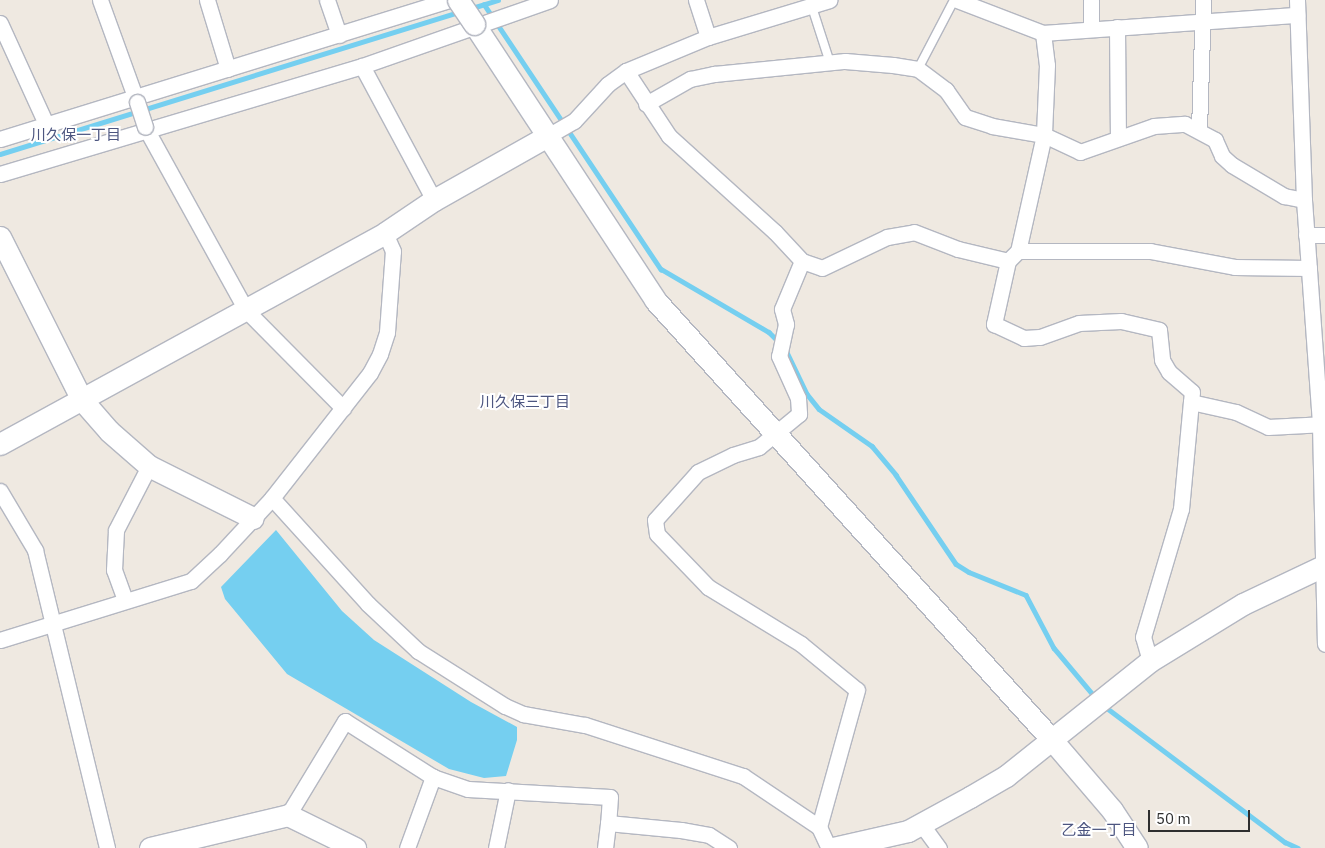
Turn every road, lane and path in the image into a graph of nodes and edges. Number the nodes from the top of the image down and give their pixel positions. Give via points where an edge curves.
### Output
1 (100, 0) edge
2 (207, 0) edge
3 (327, 0) edge
4 (449, 0) edge
5 (458, 0) edge
6 (550, 0) edge
7 (696, 0) edge
8 (830, 0) edge
9 (955, 0) edge
10 (1091, 0) edge
11 (1203, 0) edge
12 (810, 3) edge
13 (1297, 7) edge
14 (1202, 21) junction
15 (0, 23) edge
16 (474, 24) junction
17 (1117, 27) junction
18 (1090, 29) junction
19 (1043, 33) junction
20 (339, 34) junction
21 (708, 36) junction
22 (830, 63) junction
23 (362, 66) junction
24 (228, 69) junction
25 (918, 69) junction
26 (626, 71) junction
27 (136, 99) junction
28 (646, 104) junction
29 (46, 124) junction
30 (145, 129) junction
31 (1199, 130) junction
32 (552, 134) junction
33 (1044, 135) junction
34 (1118, 138) junction
35 (0, 139) edge
36 (0, 174) edge
37 (434, 200) junction
38 (1304, 200) junction
39 (385, 233) junction
40 (1325, 235) edge
41 (1306, 236) junction
42 (0, 237) edge
43 (1013, 256) junction
44 (802, 261) junction
45 (1309, 268) junction
46 (246, 310) junction
47 (82, 400) junction
48 (1191, 402) junction
49 (343, 408) junction
50 (1322, 425) edge
51 (774, 435) junction
52 (0, 444) edge
53 (150, 466) junction
54 (0, 491) edge
55 (272, 498) junction
56 (253, 518) junction
57 (1324, 565) edge
58 (125, 600) junction
59 (53, 624) junction
60 (0, 640) edge
61 (1325, 644) edge
62 (1150, 661) junction
63 (1052, 740) junction
64 (433, 777) junction
65 (508, 790) junction
66 (288, 815) junction
67 (608, 824) junction
68 (922, 825) junction
69 (819, 827) junction
70 (194, 843) edge
71 (107, 848) edge
72 (150, 848) edge
73 (355, 848) edge
74 (406, 848) edge
75 (496, 848) edge
76 (605, 848) edge
77 (728, 848) edge
78 (829, 848) edge
79 (833, 848) edge
80 (939, 848) edge
81 (1137, 848) edge

1 - 27 street
2 - 24 street
3 - 20 street
4 - 20 street
5 - 16 street, bridge
6 - 16 street
7 - 21 street
8 - 12 street
9 - 19 street
9 - 25 lane
10 - 18 street
11 - 14 street
12 - 21 street
12 - 22 lane
13 - 14 street
13 - 38 street
14 - 17 street
14 - 31 street
15 - 29 street
16 - 23 street
16 - 32 street
17 - 18 street
17 - 34 street
18 - 19 street
19 - 33 street via 1047,65
20 - 24 street
21 - 26 street
22 - 25 street
22 - 28 street via 690,79
23 - 30 street
23 - 37 street
24 - 27 street
25 - 33 street via 946,90 965,117 992,126
26 - 28 street
26 - 32 street via 608,84 574,121
27 - 29 street
27 - 30 street, bridge
28 - 44 street via 670,136
29 - 35 street
30 - 36 street
30 - 46 street
31 - 34 street via 1185,124 1168,124
31 - 38 street via 1215,140 1222,156 1232,165 1284,196
32 - 37 street
32 - 51 street via 655,300
33 - 34 street via 1080,152
33 - 43 street
37 - 39 street
38 - 41 street
39 - 46 street
39 - 49 street via 393,251 387,332 370,373
40 - 41 street
41 - 45 street
42 - 47 street
43 - 44 street via 958,249 914,232 887,237 822,268
43 - 45 street via 1150,251 1235,267
43 - 48 street via 994,324 1004,332 1024,338 1040,337 1079,323 1121,321 1159,330 1162,360 1169,372 1192,392
44 - 51 street via 782,309 786,324 779,356 798,398 799,414
45 - 50 street
46 - 47 street
46 - 49 street
47 - 52 street
47 - 53 street via 109,432
48 - 50 street via 1236,412 1268,426
48 - 62 street via 1181,509 1143,637
49 - 55 street
50 - 57 street
51 - 63 street
51 - 69 street via 759,447 698,472 655,520 657,534 708,587 801,644 858,690
53 - 56 street
53 - 58 street via 116,530 114,570
54 - 59 street via 35,550
55 - 56 street
55 - 69 street via 368,604 418,651 505,706 523,714 585,726 743,776
56 - 58 street via 191,581
57 - 61 street
57 - 62 street via 1243,604
58 - 59 street
59 - 60 street
59 - 71 street
62 - 63 street
63 - 68 street via 1006,776
63 - 81 street via 1112,810
64 - 65 street via 468,789
64 - 66 street via 345,721
64 - 74 street
65 - 67 street via 610,797
65 - 75 street
66 - 70 street
66 - 73 street
67 - 76 street
67 - 77 street via 709,836
68 - 79 street via 863,843
68 - 80 street
69 - 78 street
70 - 72 street

